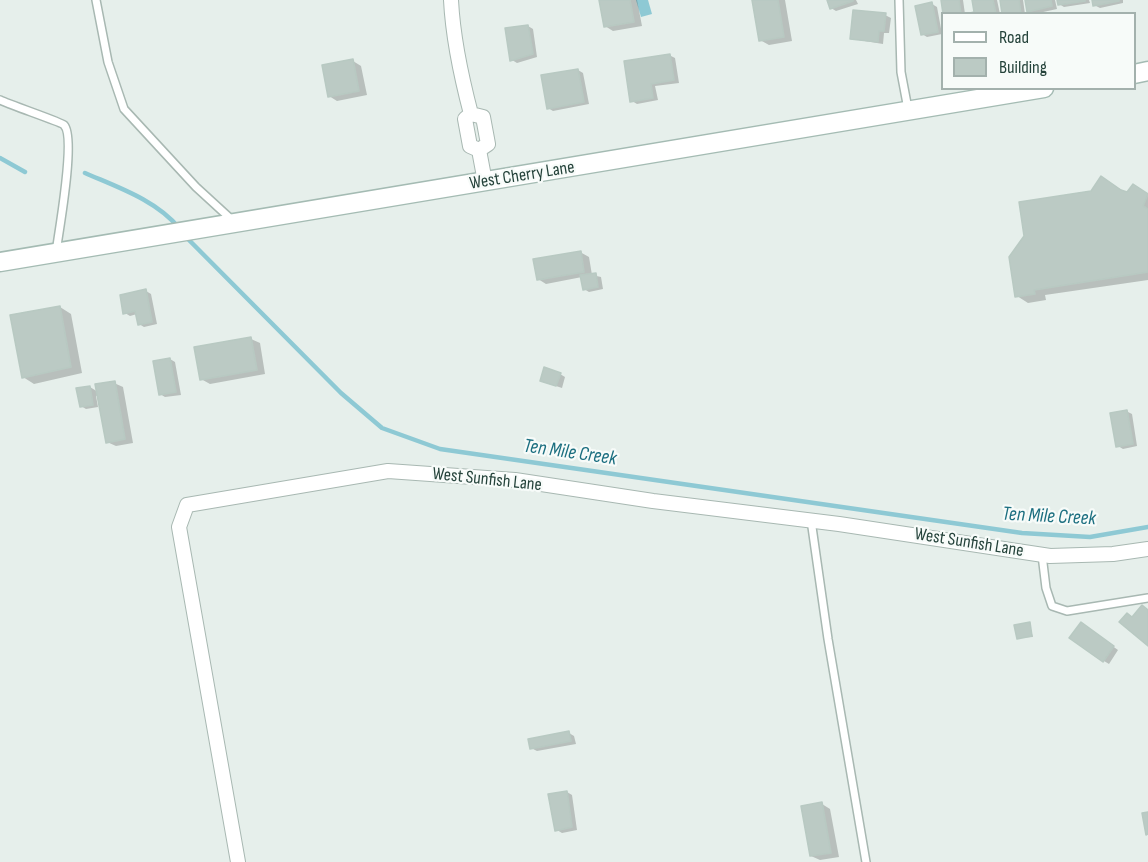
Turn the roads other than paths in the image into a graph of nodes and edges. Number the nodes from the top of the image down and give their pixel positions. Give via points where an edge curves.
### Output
1 (96, 0) edge
2 (451, 0) edge
3 (899, 0) edge
4 (1033, 90) edge
5 (0, 100) edge
6 (908, 112) junction
7 (485, 182) junction
8 (234, 222) junction
9 (56, 252) junction
10 (0, 262) edge
11 (811, 520) junction
12 (1148, 549) edge
13 (1042, 555) junction
14 (1148, 598) edge
15 (238, 862) edge
16 (866, 862) edge

1 - 8 lane via 108,62 124,109
2 - 7 street via 458,63 471,114 465,119 470,146 479,150
3 - 6 lane via 901,72
4 - 6 main road, West Cherry Lane
5 - 9 lane via 62,123 68,130
6 - 7 main road, West Cherry Lane
7 - 8 main road, West Cherry Lane
8 - 9 main road, West Cherry Lane
9 - 10 main road, West Cherry Lane
11 - 13 street, West Sunfish Lane
11 - 15 street, West Sunfish Lane via 515,480 388,471 187,505 179,527
11 - 16 lane
12 - 13 street, West Sunfish Lane via 1113,554
13 - 14 lane via 1052,606 1067,610

